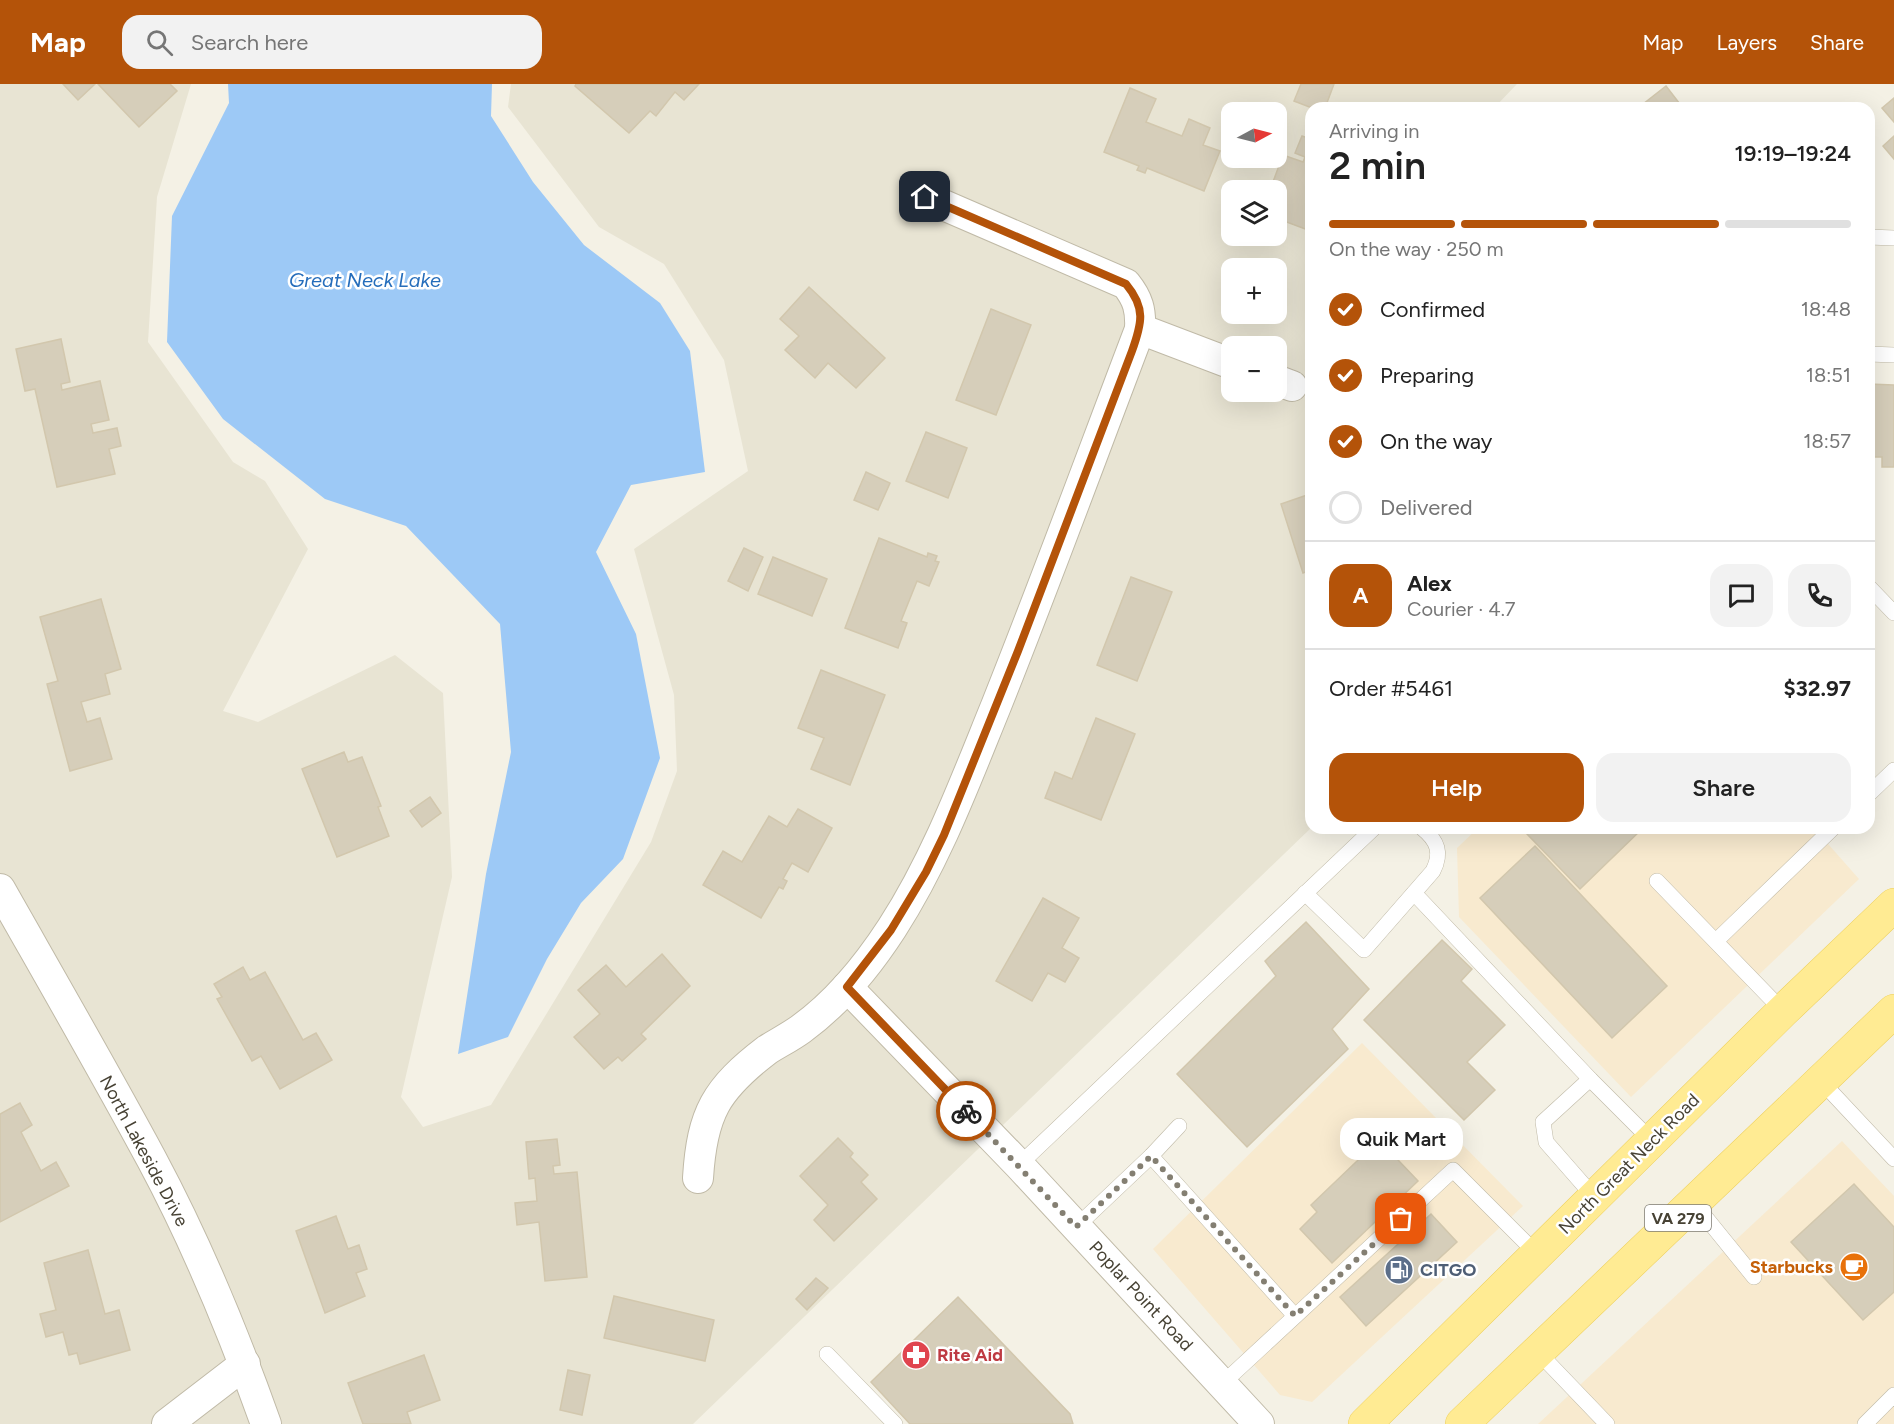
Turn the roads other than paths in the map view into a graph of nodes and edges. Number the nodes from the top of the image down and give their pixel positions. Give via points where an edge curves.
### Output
1 (925, 197) dead end
2 (1875, 237) edge
3 (1894, 238) edge
4 (1140, 329) junction
5 (1875, 354) edge
6 (1894, 355) edge
7 (1221, 360) edge
8 (1875, 593) edge
9 (1894, 613) edge
10 (1894, 770) edge
11 (1875, 788) edge
12 (1368, 834) edge
13 (1431, 834) edge
14 (1824, 834) edge
15 (1657, 881) dead end
16 (0, 889) edge
17 (1305, 893) junction
18 (1414, 893) junction
19 (1894, 905) edge
20 (1716, 941) junction
21 (847, 987) junction
22 (1784, 1011) junction
23 (1894, 1011) edge
24 (1590, 1079) junction
25 (1821, 1081) junction
26 (1179, 1126) dead end
27 (1652, 1141) junction
28 (1892, 1153) edge
29 (1151, 1156) junction
30 (1019, 1166) junction
31 (698, 1178) dead end
32 (1595, 1198) junction
33 (1694, 1203) junction
34 (1076, 1227) junction
35 (1538, 1255) junction
36 (1754, 1277) dead end
37 (1295, 1316) junction
38 (1538, 1352) junction
39 (827, 1354) dead end
40 (244, 1364) junction
41 (1222, 1384) junction
42 (1894, 1395) edge
43 (1604, 1423) edge
44 (167, 1424) edge
45 (266, 1424) edge
46 (895, 1424) edge
47 (1259, 1424) edge
48 (1365, 1424) edge
49 (1462, 1424) edge
50 (1865, 1424) edge

1 - 4 street via 1126,284 1141,312
2 - 3 lane
4 - 7 street
4 - 21 street via 944,835 891,930
5 - 6 lane
8 - 9 lane
10 - 11 lane
12 - 17 lane
13 - 18 lane via 1439,859
14 - 20 lane
15 - 20 lane
16 - 40 street, North Lakeside Drive via 153,1162 198,1254
17 - 18 lane via 1364,950
17 - 30 lane
18 - 24 lane
19 - 22 main road, North Great Neck Road
20 - 22 lane
21 - 30 street, Poplar Point Road
21 - 31 street via 802,1029 736,1076 719,1095 700,1145
22 - 27 main road, North Great Neck Road
23 - 25 main road, VA 279
24 - 27 lane
24 - 32 lane via 1543,1122 1546,1142
25 - 28 lane
25 - 33 main road, VA 279
26 - 29 lane
27 - 32 main road, North Great Neck Road
29 - 34 lane
29 - 37 lane
30 - 34 street, Poplar Point Road
32 - 35 main road, North Great Neck Road
33 - 36 lane
33 - 38 main road, VA 279
34 - 41 street, Poplar Point Road
35 - 37 lane via 1453,1170
35 - 48 main road, North Great Neck Road
37 - 41 lane
38 - 43 lane
38 - 49 main road, VA 279
39 - 46 lane
40 - 44 street
40 - 45 street, North Lakeside Drive
41 - 47 street, Poplar Point Road
42 - 50 lane

